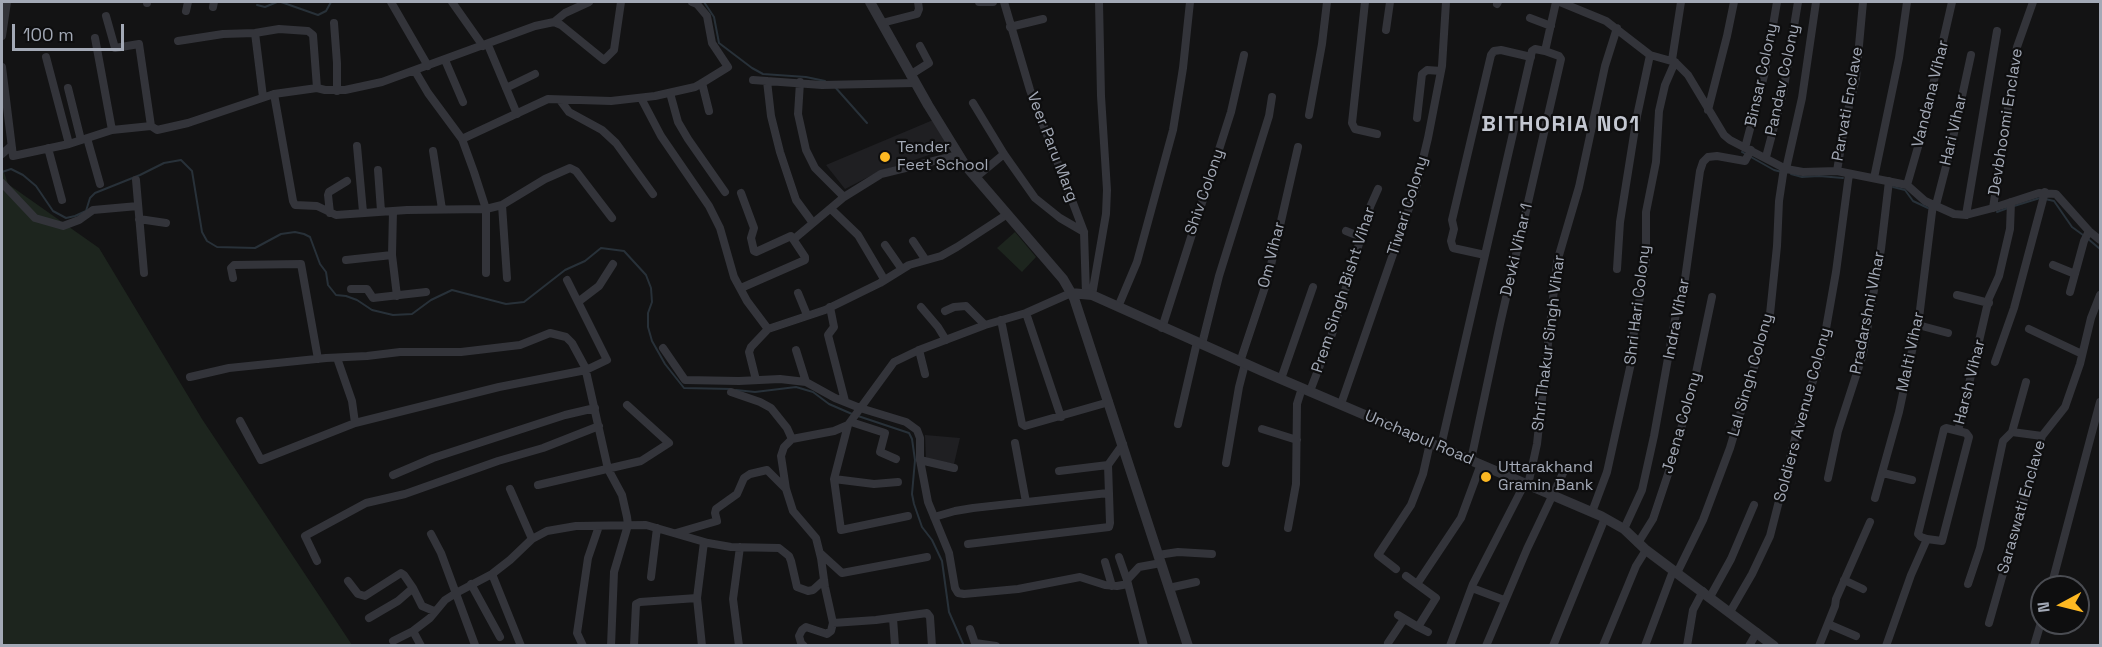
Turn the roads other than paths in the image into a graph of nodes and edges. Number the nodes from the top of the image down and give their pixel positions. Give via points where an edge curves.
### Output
1 (7, 2) edge
2 (188, 2) edge
3 (391, 2) edge
4 (452, 2) edge
5 (588, 2) edge
6 (621, 2) edge
7 (870, 2) edge
8 (918, 2) edge
9 (979, 2) edge
10 (993, 2) edge
11 (1004, 2) edge
12 (1099, 2) edge
13 (1190, 2) edge
14 (1327, 2) edge
15 (1365, 2) edge
16 (1390, 2) edge
17 (1446, 2) edge
18 (1558, 2) edge
19 (1681, 2) edge
20 (1734, 2) edge
21 (1777, 2) edge
22 (1798, 2) edge
23 (1816, 2) edge
24 (1863, 2) edge
25 (1906, 2) edge
26 (1952, 2) edge
27 (2033, 2) edge
28 (700, 4) edge
29 (186, 11) dead end
30 (106, 16) dead end
31 (1530, 18) dead end
32 (1044, 19) dead end
33 (554, 22) junction
34 (334, 23) dead end
35 (882, 24) junction
36 (1551, 26) junction
37 (1010, 27) junction
38 (1617, 28) junction
39 (1386, 30) dead end
40 (1997, 31) dead end
41 (255, 33) junction
42 (2, 36) edge
43 (95, 38) dead end
44 (178, 42) dead end
45 (485, 46) junction
46 (920, 46) dead end
47 (1545, 51) junction
48 (1971, 54) dead end
49 (1650, 55) junction
50 (1244, 56) dead end
51 (46, 57) dead end
52 (1531, 57) junction
53 (445, 60) junction
54 (1674, 61) junction
55 (428, 66) junction
56 (2, 67) edge
57 (1441, 70) junction
58 (415, 71) junction
59 (535, 74) dead end
60 (913, 79) junction
61 (753, 80) dead end
62 (767, 81) junction
63 (800, 82) junction
64 (702, 83) junction
65 (68, 88) dead end
66 (317, 88) junction
67 (506, 88) junction
68 (337, 91) junction
69 (670, 93) junction
70 (274, 94) junction
71 (263, 96) junction
72 (1272, 97) dead end
73 (641, 98) junction
74 (560, 99) junction
75 (463, 102) dead end
76 (973, 103) dead end
77 (1708, 110) junction
78 (709, 111) dead end
79 (517, 114) junction
80 (1309, 115) dead end
81 (1417, 118) dead end
82 (151, 126) junction
83 (112, 130) junction
84 (1377, 134) dead end
85 (84, 139) junction
86 (462, 139) junction
87 (69, 144) junction
88 (11, 146) junction
89 (357, 146) dead end
90 (1298, 147) dead end
91 (48, 148) junction
92 (433, 151) dead end
93 (1748, 152) junction
94 (2, 154) edge
95 (1004, 154) junction
96 (958, 155) junction
97 (1766, 157) junction
98 (378, 170) dead end
99 (1784, 170) junction
100 (1837, 171) junction
101 (1848, 174) junction
102 (975, 178) junction
103 (1874, 178) junction
104 (136, 180) dead end
105 (347, 181) dead end
106 (1889, 181) junction
107 (2, 183) edge
108 (100, 184) dead end
109 (1907, 185) junction
110 (1378, 189) dead end
111 (725, 192) dead end
112 (741, 193) dead end
113 (653, 194) dead end
114 (844, 196) junction
115 (2044, 196) junction
116 (62, 200) dead end
117 (1935, 204) junction
118 (502, 205) junction
119 (138, 206) junction
120 (2011, 207) junction
121 (486, 208) junction
122 (831, 208) junction
123 (1993, 208) junction
124 (442, 209) junction
125 (381, 211) junction
126 (393, 211) junction
127 (363, 212) junction
128 (330, 213) junction
129 (1006, 215) junction
130 (1966, 215) junction
131 (612, 218) dead end
132 (139, 219) junction
133 (813, 223) junction
134 (166, 224) dead end
135 (1346, 231) dead end
136 (1084, 232) junction
137 (2087, 235) junction
138 (1361, 237) junction
139 (794, 239) junction
140 (2100, 240) edge
141 (913, 241) dead end
142 (885, 245) dead end
143 (392, 255) junction
144 (1485, 255) junction
145 (346, 260) dead end
146 (925, 260) junction
147 (613, 264) dead end
148 (2053, 265) dead end
149 (901, 268) junction
150 (1617, 269) dead end
151 (144, 273) dead end
152 (486, 273) dead end
153 (2074, 274) junction
154 (233, 278) dead end
155 (507, 278) dead end
156 (884, 279) junction
157 (567, 280) dead end
158 (1313, 287) dead end
159 (741, 288) junction
160 (351, 289) dead end
161 (426, 292) dead end
162 (2070, 292) dead end
163 (798, 293) dead end
164 (1071, 293) junction
165 (1089, 295) junction
166 (1957, 295) dead end
167 (2100, 295) edge
168 (396, 296) junction
169 (1712, 297) dead end
170 (578, 302) junction
171 (1989, 303) junction
172 (830, 307) junction
173 (921, 307) dead end
174 (1118, 307) junction
175 (945, 311) dead end
176 (1026, 313) junction
177 (807, 315) junction
178 (1001, 320) junction
179 (985, 325) junction
180 (1918, 325) junction
181 (1162, 328) junction
182 (768, 329) junction
183 (2029, 329) dead end
184 (1948, 333) dead end
185 (946, 340) junction
186 (1200, 343) junction
187 (663, 348) dead end
188 (796, 350) dead end
189 (919, 350) junction
190 (2082, 354) junction
191 (337, 358) junction
192 (318, 359) junction
193 (1995, 362) dead end
194 (1243, 363) junction
195 (586, 370) junction
196 (925, 374) dead end
197 (190, 377) dead end
198 (1281, 379) junction
199 (756, 380) junction
200 (806, 382) junction
201 (2026, 382) dead end
202 (1306, 389) junction
203 (731, 393) dead end
204 (845, 401) junction
205 (1109, 402) junction
206 (2100, 402) edge
207 (1341, 404) junction
208 (627, 405) dead end
209 (595, 408) junction
210 (1061, 417) junction
211 (854, 418) junction
212 (240, 421) dead end
213 (355, 423) junction
214 (1178, 424) dead end
215 (599, 426) junction
216 (1262, 429) dead end
217 (1958, 431) junction
218 (2012, 432) junction
219 (2042, 436) junction
220 (792, 439) junction
221 (1297, 440) junction
222 (1015, 443) dead end
223 (1123, 444) junction
224 (1435, 444) junction
225 (896, 459) dead end
226 (920, 460) junction
227 (1476, 462) junction
228 (1226, 464) dead end
229 (1108, 465) junction
230 (954, 468) dead end
231 (608, 469) junction
232 (1565, 469) dead end
233 (1059, 471) dead end
234 (1883, 473) junction
235 (393, 475) dead end
236 (1828, 478) dead end
237 (834, 480) junction
238 (1912, 480) dead end
239 (898, 482) dead end
240 (1526, 484) junction
241 (537, 485) dead end
242 (510, 489) dead end
243 (786, 489) junction
244 (1108, 493) junction
245 (1552, 495) junction
246 (1875, 498) dead end
247 (1026, 502) junction
248 (1754, 505) dead end
249 (1592, 512) junction
250 (908, 516) dead end
251 (934, 517) junction
252 (1605, 518) junction
253 (1869, 522) dead end
254 (628, 525) junction
255 (599, 526) junction
256 (657, 528) junction
257 (1288, 528) dead end
258 (1623, 529) junction
259 (676, 533) junction
260 (431, 534) dead end
261 (532, 539) junction
262 (1927, 539) junction
263 (704, 542) junction
264 (968, 544) dead end
265 (1642, 546) junction
266 (740, 547) junction
267 (819, 552) junction
268 (1212, 554) dead end
269 (927, 557) dead end
270 (1119, 557) dead end
271 (1160, 559) junction
272 (317, 561) dead end
273 (1105, 561) dead end
274 (1396, 569) dead end
275 (1675, 572) junction
276 (492, 574) junction
277 (2054, 575) edge
278 (1406, 576) dead end
279 (651, 578) dead end
280 (348, 580) dead end
281 (824, 580) junction
282 (1844, 580) junction
283 (1127, 582) junction
284 (1197, 582) dead end
285 (471, 584) junction
286 (1417, 584) junction
287 (1968, 584) dead end
288 (1112, 586) junction
289 (413, 588) junction
290 (1169, 588) junction
291 (1472, 588) junction
292 (1863, 589) dead end
293 (456, 593) junction
294 (1707, 594) junction
295 (697, 598) junction
296 (1504, 600) junction
297 (434, 611) junction
298 (1730, 612) junction
299 (369, 618) dead end
300 (893, 618) junction
301 (833, 623) junction
302 (1989, 623) dead end
303 (1828, 624) junction
304 (1418, 627) junction
305 (970, 629) dead end
306 (413, 631) junction
307 (1428, 632) dead end
308 (1757, 632) junction
309 (1856, 636) dead end
310 (500, 637) dead end
311 (393, 641) dead end
312 (1388, 643) dead end
313 (975, 644) edge
314 (421, 645) edge
315 (475, 645) edge
316 (521, 645) edge
317 (583, 645) edge
318 (611, 645) edge
319 (634, 645) edge
320 (702, 645) edge
321 (739, 645) edge
322 (804, 645) edge
323 (895, 645) edge
324 (932, 645) edge
325 (996, 645) edge
326 (1144, 645) edge
327 (1188, 645) edge
328 (1450, 645) edge
329 (1486, 645) edge
330 (1553, 645) edge
331 (1603, 645) edge
332 (1645, 645) edge
333 (1686, 645) edge
334 (1749, 645) edge
335 (1774, 645) edge
336 (1819, 645) edge
337 (1886, 645) edge

1 - 42 street
2 - 29 street
3 - 55 street
4 - 45 street
5 - 33 street
6 - 33 street via 614,50 607,59 601,59
7 - 35 street
8 - 35 street via 916,14
9 - 10 street
11 - 37 street, Veer Paru Marg
12 - 165 street via 1107,190 1106,214
13 - 174 street via 1173,130 1137,262
14 - 80 street
15 - 84 street via 1352,123 1355,129
16 - 39 street
17 - 57 street, Tiwari Colony
18 - 36 street
18 - 38 street via 1595,15
19 - 54 street, Shri Hari Colony
20 - 77 street
21 - 93 street, Binsar Colony
22 - 97 street, Pandav Colony via 1783,93
23 - 99 street, Lal Singh Colony via 1802,98
24 - 100 street, Parvati Enclave via 1856,78
25 - 103 street via 1899,58
26 - 109 street, Vandana Vihar
27 - 123 street, Devbhoomi Enclave via 2017,47
28 - 64 street via 709,21 712,43 728,67
30 - 82 street via 115,48 139,44
31 - 36 street
32 - 37 street
33 - 45 street
34 - 68 street
35 - 60 street
36 - 47 street
37 - 136 street, Veer Paru Marg
38 - 49 street
38 - 240 street, Shri Thakur Singh Vihar via 1557,262 1538,444
40 - 130 street
41 - 44 street
41 - 66 street via 279,29 311,32
41 - 71 street
43 - 83 street
45 - 53 street
45 - 67 street
46 - 60 street via 929,63
47 - 52 street via 1533,50
47 - 227 street, Devki Vihar 1 via 1561,58 1500,324
48 - 117 street, Hari Vihar
49 - 54 street
49 - 150 street via 1620,222
50 - 181 street, Shiv Colony via 1231,112
51 - 87 street
52 - 144 street
52 - 144 street via 1501,50 1491,55 1452,220 1453,248
53 - 55 street
53 - 75 street
54 - 77 street via 1688,75
54 - 249 street, Shri Hari Colony via 1659,111 1656,162 1646,212 1646,261 1633,354 1607,472
55 - 58 street
56 - 88 street
57 - 81 street via 1422,74
57 - 207 street, Tiwari Colony via 1416,188
58 - 68 street
58 - 86 street
59 - 67 street
60 - 63 street via 822,85
60 - 96 street
61 - 62 street
62 - 63 street
62 - 133 street via 783,163 796,200
63 - 114 street via 798,114 806,150 815,168
64 - 69 street
64 - 78 street
65 - 85 street
66 - 68 street
66 - 70 street
67 - 79 street
69 - 73 street
69 - 111 street via 678,122
70 - 71 street
70 - 128 street via 293,201
71 - 82 street via 188,123 157,130
72 - 186 street
73 - 74 street
73 - 159 street via 720,228
74 - 79 street via 543,100
74 - 113 street via 569,112 602,130 616,143
76 - 95 street
77 - 93 street via 1724,135
79 - 86 street
82 - 83 street
83 - 85 street
85 - 87 street
85 - 108 street
86 - 121 street
87 - 91 street
88 - 91 street via 13,156
88 - 94 street
89 - 127 street
90 - 194 street, Om Vihar via 1268,278
91 - 116 street
92 - 124 street
93 - 97 street
93 - 258 street, Indra Vihar via 1740,162 1711,156 1700,171 1685,279 1654,436 1642,490
95 - 102 street
95 - 136 street via 1035,198
96 - 102 street
96 - 114 street via 881,174
97 - 99 street
98 - 125 street
99 - 100 street
99 - 275 street, Lal Singh Colony via 1770,314 1727,457 1703,520
100 - 101 street
101 - 103 street
101 - 298 street, Soldiers Avenue Colony via 1821,357 1770,536
102 - 129 street
103 - 106 street
104 - 119 street
105 - 128 street via 329,192
106 - 109 street
106 - 236 street, Pradarshni VIhar via 1863,354 1838,431
107 - 119 street via 35,218 63,226 93,210
109 - 117 street via 1925,201
110 - 138 street, Prem Singh Bisht Vihar
112 - 139 street via 754,228 754,251 789,236
114 - 122 street
115 - 120 street
115 - 137 street via 2056,194
115 - 193 street
117 - 130 street via 1954,214
117 - 180 street, Malti Vihar
118 - 121 street
118 - 131 street via 570,168
118 - 155 street
119 - 132 street
120 - 123 street
120 - 171 street, Harsh Vihar via 2010,229
121 - 124 street
121 - 152 street
122 - 133 street
122 - 156 street via 858,235
123 - 130 street
124 - 126 street
125 - 126 street
125 - 127 street
126 - 143 street
127 - 128 street
129 - 146 street via 941,256
129 - 164 street
132 - 134 street
132 - 151 street
133 - 139 street
135 - 138 street
136 - 165 street, Veer Paru Marg
137 - 140 street
137 - 153 street
138 - 202 street, Prem Singh Bisht Vihar via 1332,334
139 - 159 street via 805,260
141 - 146 street
142 - 149 street
143 - 145 street
143 - 168 street
144 - 224 street
146 - 149 street
147 - 170 street via 599,286
148 - 153 street
149 - 156 street
153 - 162 street
154 - 192 street via 234,265 301,264
156 - 172 street
157 - 170 street
158 - 198 street
159 - 182 street
160 - 168 street via 367,289 373,298
161 - 168 street
163 - 177 street
164 - 165 street, Unchapul Road
164 - 176 street
164 - 205 street
165 - 174 street, Unchapul Road
166 - 171 street
167 - 190 street, Saraswati Enclave
169 - 265 street, Jeena Colony via 1693,387
170 - 195 street via 607,360
171 - 217 street, Harsh Vihar
172 - 177 street
172 - 204 street via 834,327 828,335
173 - 185 street
174 - 181 street, Unchapul Road
175 - 179 street via 966,306
176 - 178 street
176 - 210 street
177 - 182 street
178 - 179 street
178 - 210 street via 1022,424 1029,426
179 - 185 street
180 - 184 street
180 - 234 street, Malti Vihar
181 - 186 street, Unchapul Road
182 - 199 street via 751,346
183 - 190 street
185 - 189 street
186 - 194 street, Unchapul Road
186 - 214 street
187 - 199 street via 685,380
188 - 200 street
189 - 196 street
189 - 211 street via 894,362
190 - 219 street, Saraswati Enclave via 2065,407
191 - 192 street
191 - 195 street via 461,352 520,345 550,333 572,343
191 - 213 street
192 - 197 street via 229,368
194 - 198 street, Unchapul Road
194 - 228 street, Om Vihar
195 - 209 street
195 - 213 street
198 - 202 street, Unchapul Road
199 - 200 street
200 - 204 street
201 - 218 street
202 - 207 street, Unchapul Road
202 - 221 street, Prem Singh Bisht Vihar via 1297,404
203 - 220 street via 771,408
204 - 211 street
205 - 210 street
205 - 223 street
206 - 277 street
207 - 224 street, Unchapul Road
208 - 231 street via 669,443 641,460
209 - 215 street
209 - 235 street via 433,458
211 - 220 street via 834,431
211 - 225 street via 885,433 880,453
211 - 226 street via 906,422 917,430 920,438
211 - 237 street
212 - 213 street via 261,460
215 - 231 street
215 - 272 street via 405,494 366,503 305,536
216 - 221 street
217 - 262 street, Harsh Vihar via 1944,429 1918,534
217 - 262 street via 1969,437 1942,540
218 - 219 street
218 - 287 street via 2003,441 1980,548
219 - 302 street, Saraswati Enclave
220 - 243 street via 781,456
221 - 257 street, Prem Singh Bisht Vihar via 1296,484
222 - 247 street
223 - 229 street
223 - 271 street
224 - 227 street, Unchapul Road
224 - 274 street via 1411,505 1378,555
226 - 230 street
226 - 251 street
227 - 240 street, Unchapul Road
227 - 286 street via 1461,518
229 - 233 street
229 - 244 street
231 - 241 street
231 - 254 street via 622,495
232 - 245 street
234 - 238 street
234 - 246 street, Malti Vihar
237 - 239 street
237 - 250 street via 841,530
240 - 245 street, Unchapul Road
240 - 291 street, Shri Thakur Singh Vihar
242 - 261 street
243 - 259 street via 766,470 750,474 737,494 716,509 717,521
243 - 267 street via 793,511 816,538
244 - 247 street
244 - 264 street via 1110,523 1105,528
245 - 249 street, Unchapul Road
245 - 296 street
247 - 251 street
248 - 294 street via 1731,559
249 - 252 street, Unchapul Road
251 - 288 street via 949,554 958,593 1018,589 1083,577
252 - 258 street, Unchapul Road
252 - 330 street
253 - 282 street
254 - 255 street
254 - 256 street
254 - 318 street via 614,572
255 - 261 street via 560,528
255 - 317 street via 588,558 577,633
256 - 259 street
256 - 279 street
258 - 265 street, Unchapul Road
259 - 263 street
260 - 293 street
261 - 276 street
262 - 337 street
263 - 266 street
263 - 295 street
265 - 275 street, Unchapul Road
265 - 331 street, Jeena Colony
266 - 281 street via 779,548 791,561 795,583 802,590 813,590
266 - 321 street via 733,598
267 - 269 street via 842,573
267 - 281 street
268 - 271 street via 1178,552
270 - 283 street
271 - 283 street via 1139,567
271 - 290 street
273 - 288 street
275 - 294 street, Unchapul Road
275 - 332 street, Lal Singh Colony
276 - 285 street
276 - 316 street
278 - 286 street
280 - 289 street via 362,596 401,573
281 - 301 street
282 - 292 street
282 - 303 street
283 - 288 street
283 - 326 street
284 - 290 street
285 - 293 street
285 - 310 street
286 - 304 street via 1436,598
289 - 297 street via 422,606
289 - 299 street
290 - 327 street
291 - 296 street
291 - 328 street, Shri Thakur Singh Vihar
293 - 297 street
293 - 315 street
294 - 298 street, Unchapul Road
294 - 333 street via 1693,610
295 - 319 street via 636,604
295 - 320 street
296 - 329 street
297 - 306 street
298 - 308 street, Unchapul Road
300 - 301 street
300 - 323 street
300 - 324 street via 927,614
301 - 322 street via 827,634 806,627 802,630 799,636
303 - 309 street
303 - 336 street
304 - 307 street
304 - 312 street via 1401,617
305 - 313 street
306 - 311 street
306 - 314 street
308 - 334 street
308 - 335 street, Unchapul Road
313 - 325 street

